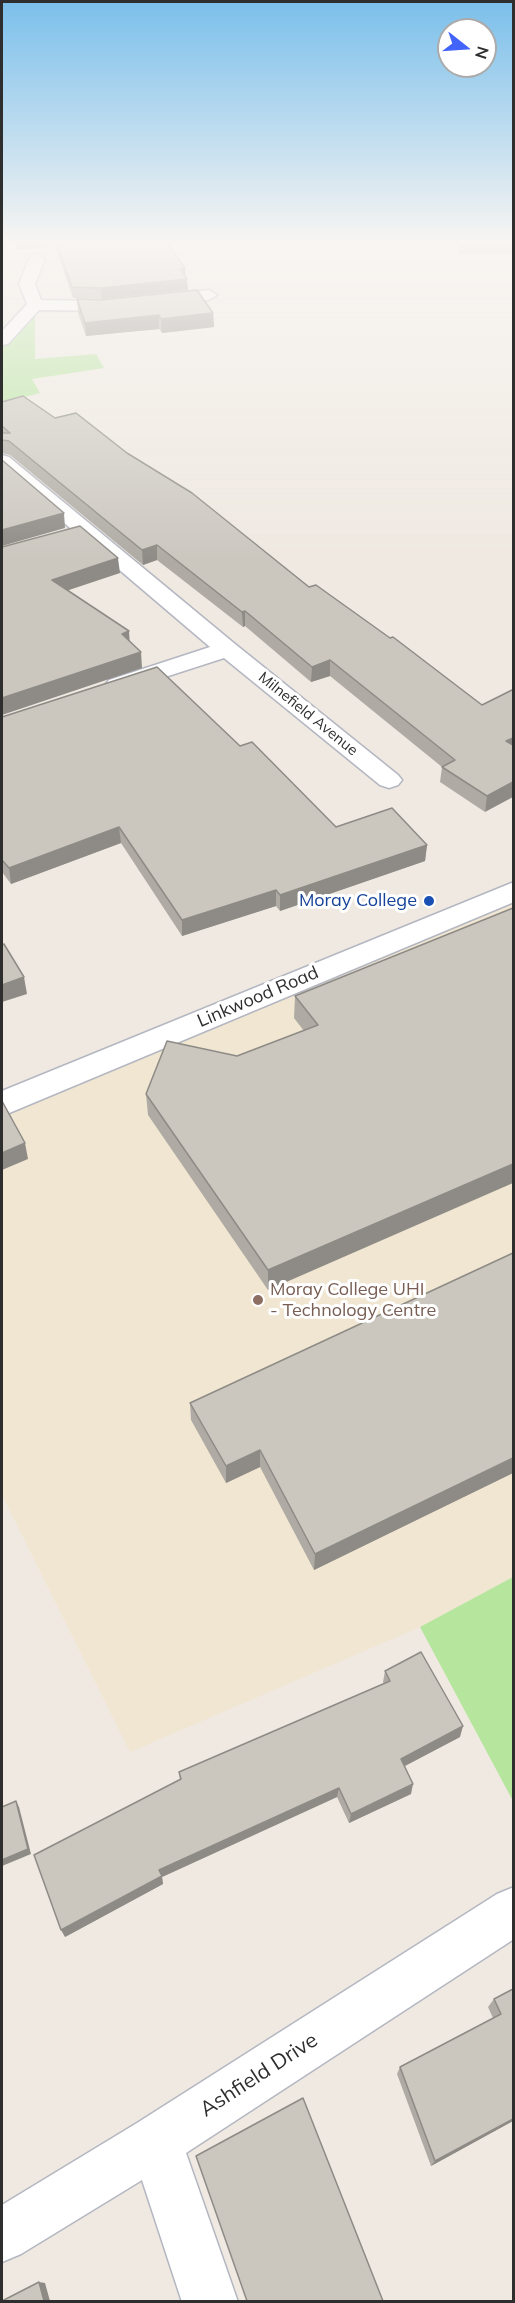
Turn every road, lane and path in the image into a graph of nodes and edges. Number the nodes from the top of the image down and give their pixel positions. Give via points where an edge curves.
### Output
1 (2, 461) edge
2 (226, 649) junction
3 (92, 694) edge
4 (389, 780) dead end
5 (513, 891) edge
6 (2, 1104) edge
7 (513, 1911) edge
8 (156, 2142) junction
9 (2, 2235) edge
10 (210, 2301) edge

1 - 2 street, Milnefield Avenue via 75,534
2 - 3 street
2 - 4 street, Milnefield Avenue
5 - 6 street, Linkwood Road
7 - 8 street, Ashfield Drive
8 - 9 street, Ashfield Drive
8 - 10 street

